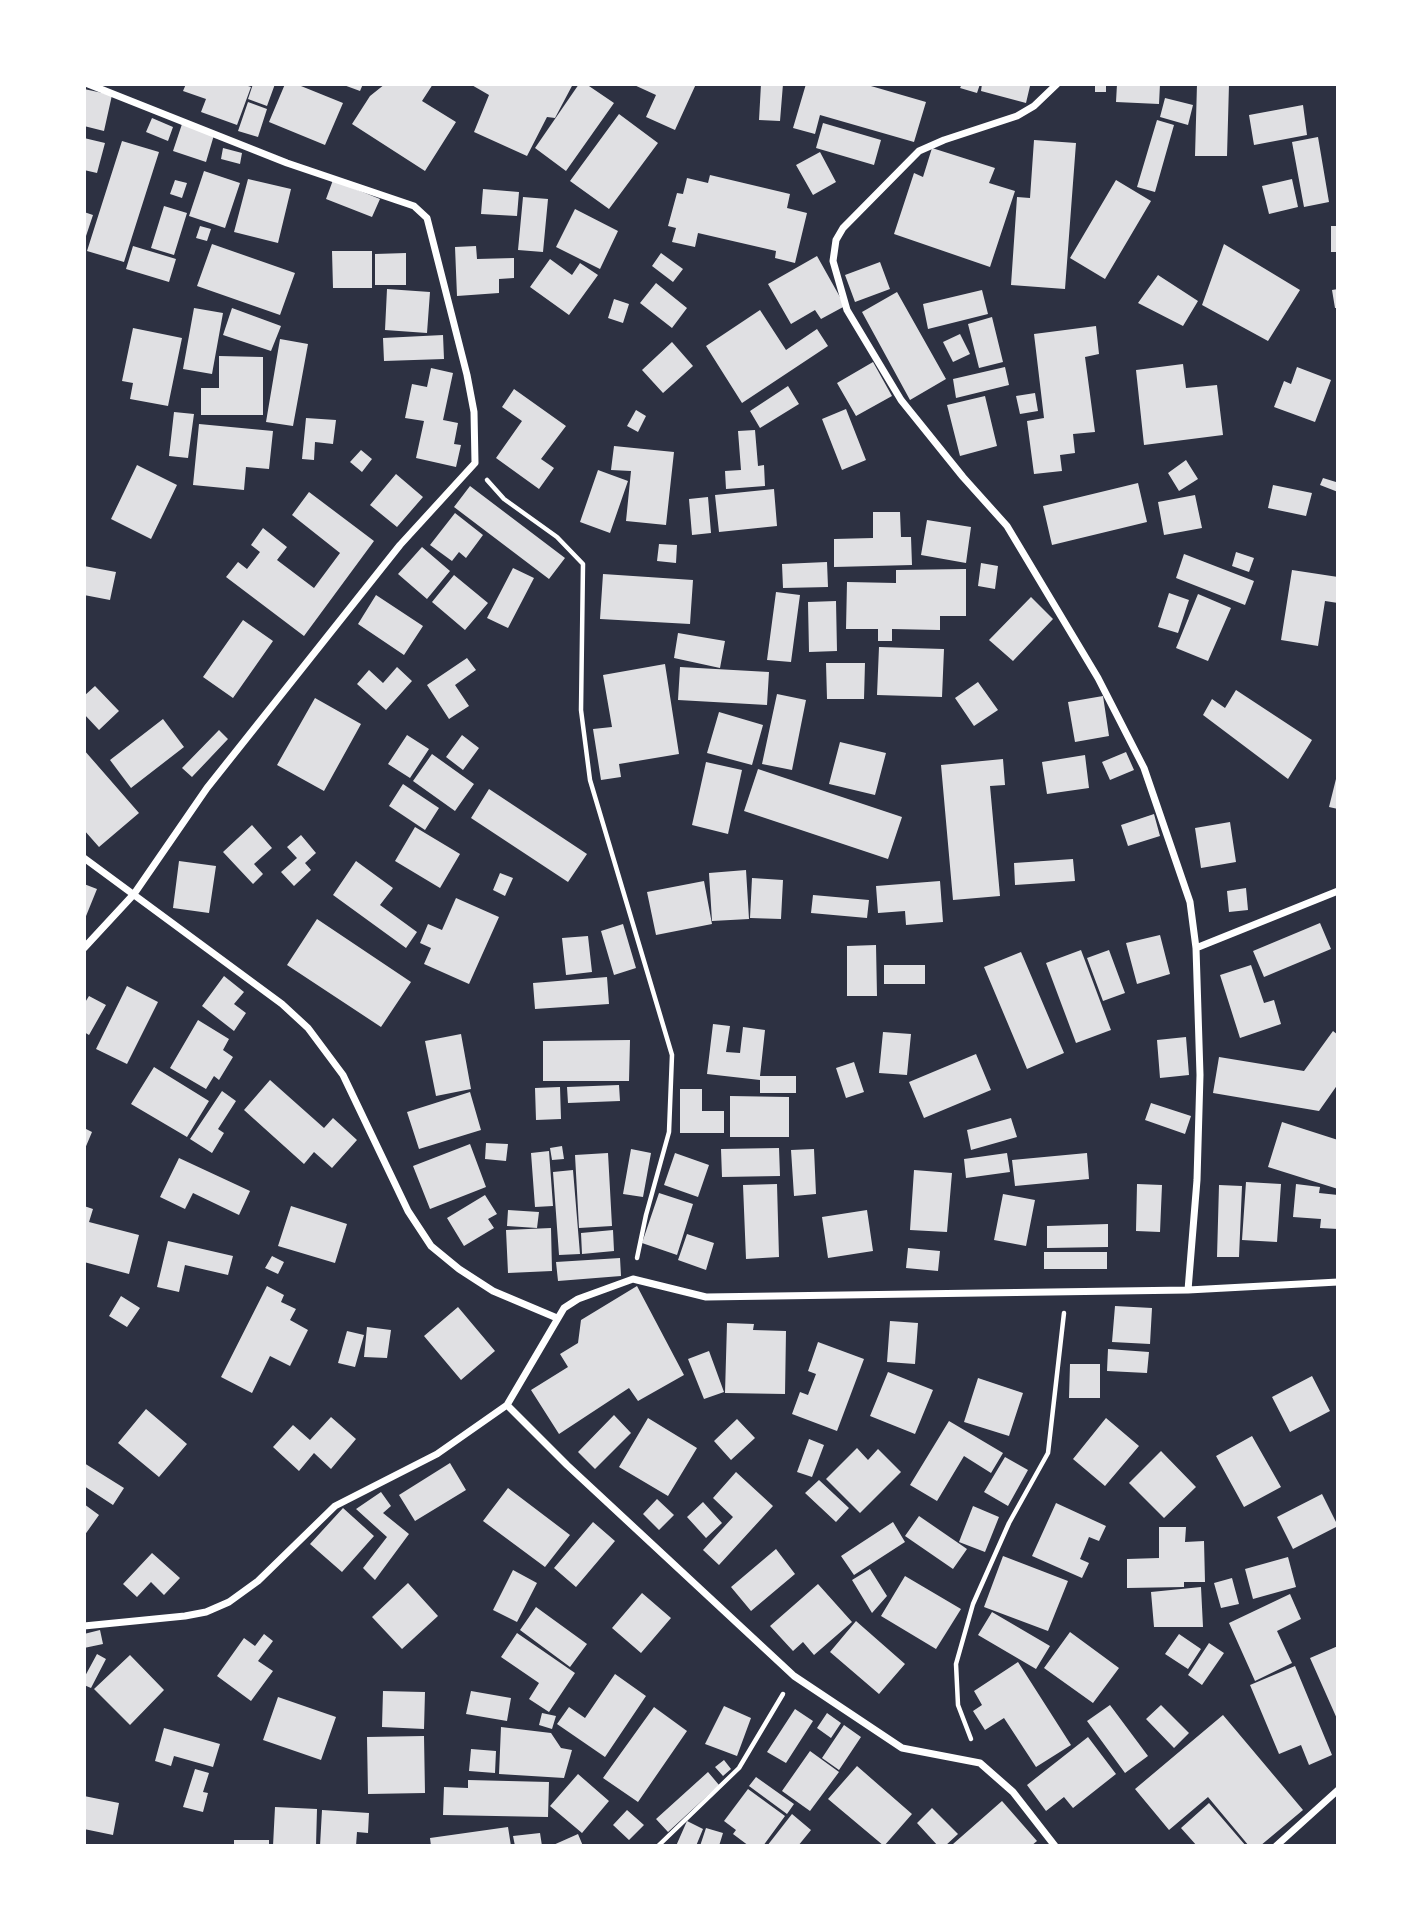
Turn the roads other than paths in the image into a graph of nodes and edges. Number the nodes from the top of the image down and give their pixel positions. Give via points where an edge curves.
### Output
1 (88, 84) edge
2 (1057, 84) edge
3 (84, 858) edge
4 (1338, 891) edge
5 (134, 894) junction
6 (84, 948) edge
7 (1196, 948) junction
8 (1338, 1282) edge
9 (1188, 1290) junction
10 (556, 1318) junction
11 (507, 1405) junction
12 (84, 1626) edge
13 (1338, 1790) edge
14 (1055, 1846) edge
15 (1276, 1846) edge

1 - 5 street via 286,163 414,206 427,218 471,400 475,463 400,545 270,707
2 - 7 street via 1017,116 919,151 843,228 833,261 847,310 901,400 1007,526 1098,678 1144,768 1190,902
3 - 5 street
4 - 7 street
5 - 6 street
5 - 10 street via 308,1028 343,1075 408,1211 431,1247 494,1291
7 - 9 street via 1200,1075
8 - 9 street
9 - 10 street via 706,1297 633,1279 578,1299
10 - 11 street
11 - 12 street via 438,1454 335,1506 258,1581 229,1602 185,1616
11 - 14 street via 794,1676 902,1748 980,1763 1013,1792
13 - 15 street

